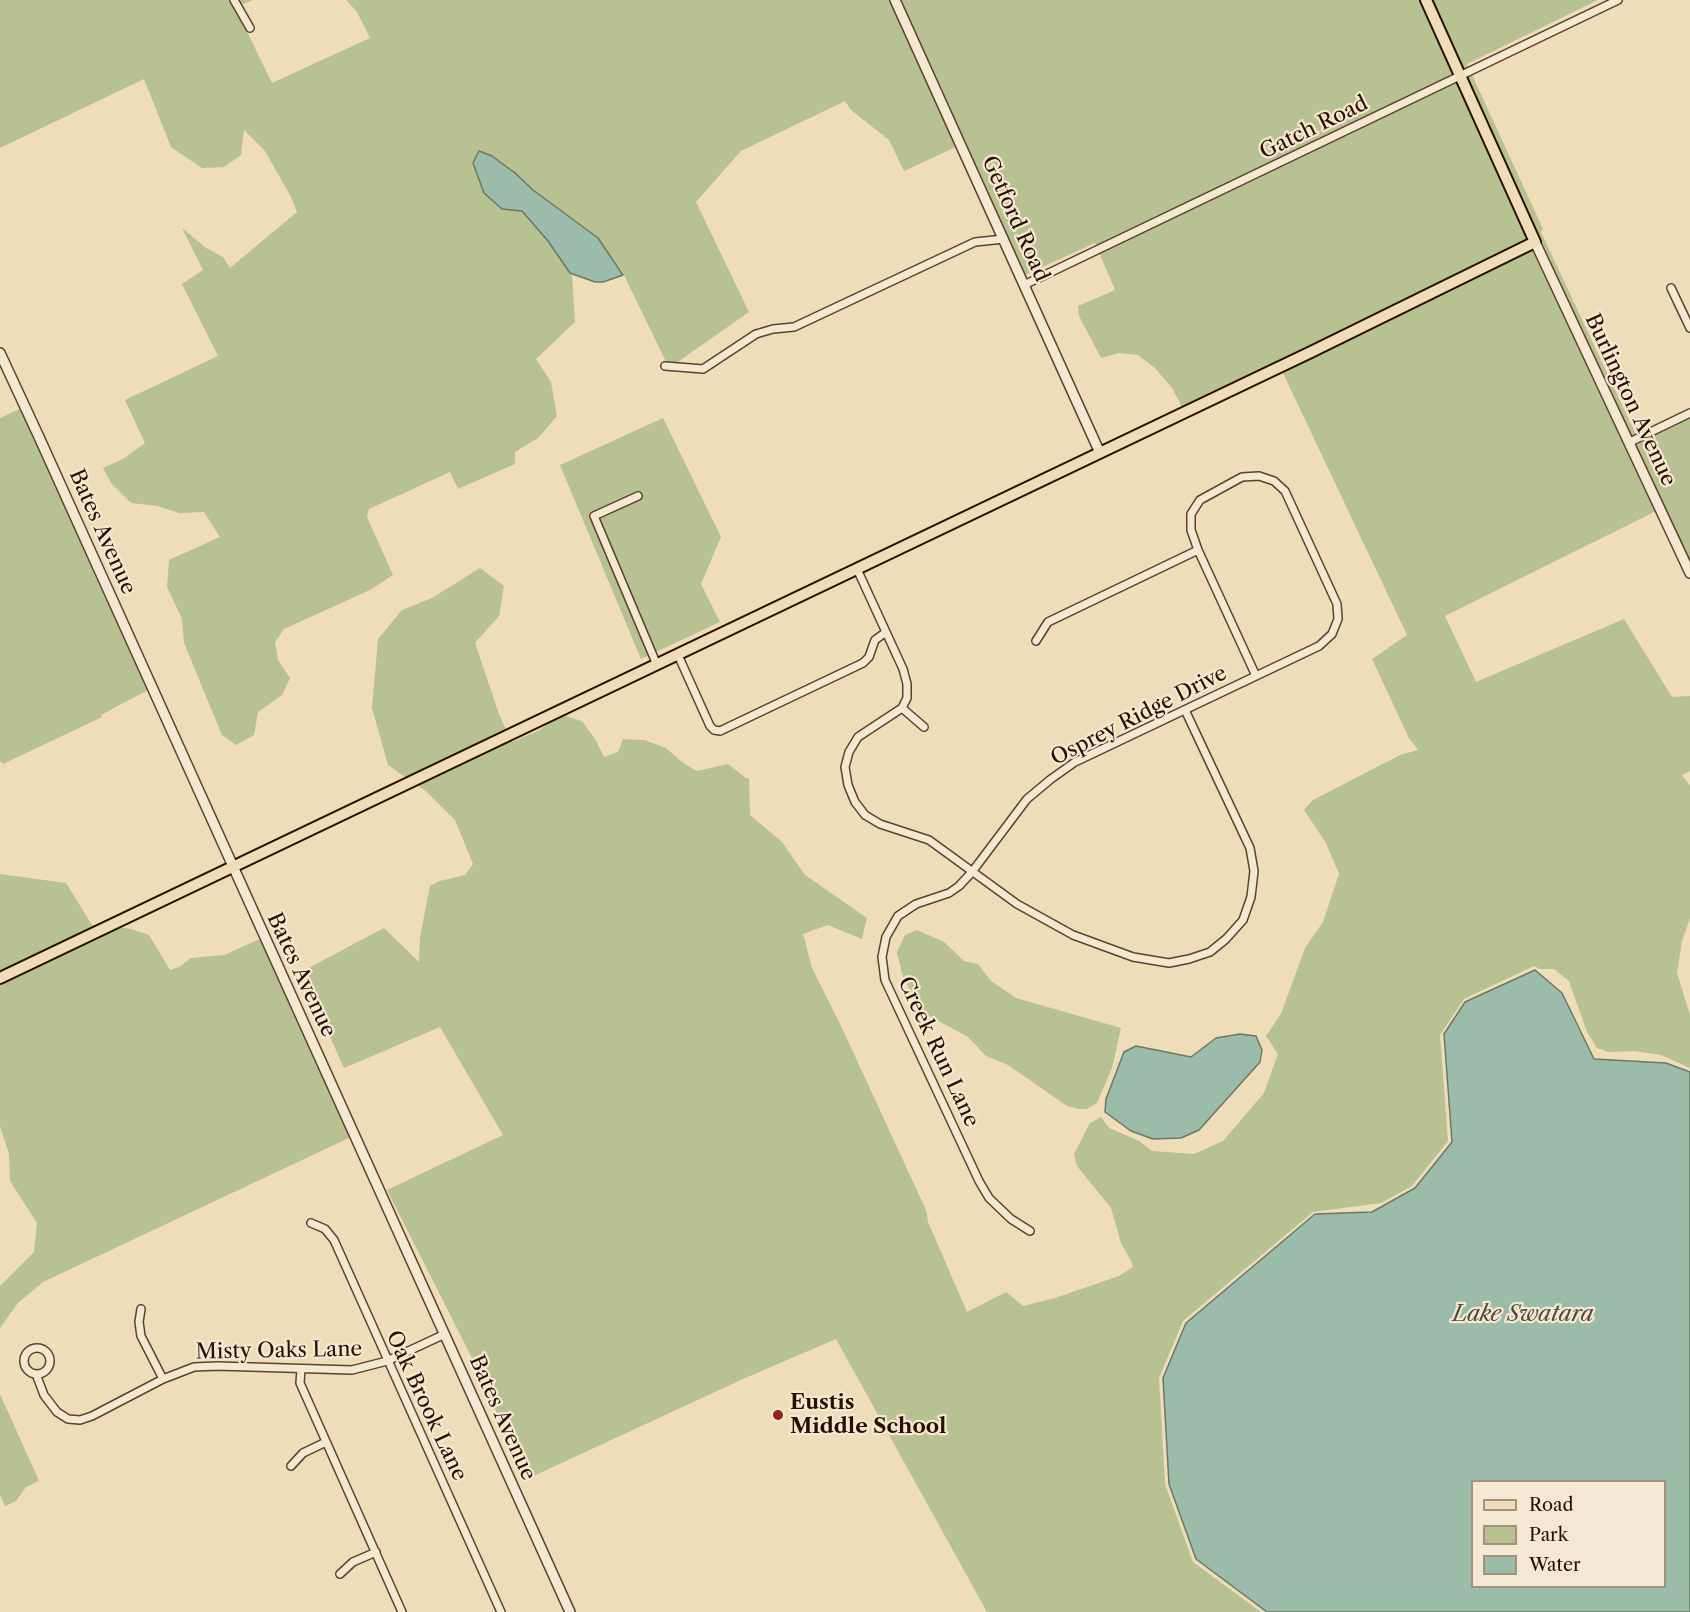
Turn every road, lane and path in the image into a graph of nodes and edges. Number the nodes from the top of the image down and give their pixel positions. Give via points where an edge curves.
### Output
1 (234, 0) edge
2 (895, 0) edge
3 (1426, 0) edge
4 (1618, 0) edge
5 (250, 28) dead end
6 (1460, 76) junction
7 (1004, 239) junction
8 (1535, 242) junction
9 (1024, 285) junction
10 (1671, 288) dead end
11 (1690, 328) edge
12 (0, 353) edge
13 (665, 366) dead end
14 (1690, 413) edge
15 (1630, 442) junction
16 (1100, 453) junction
17 (638, 496) dead end
18 (1198, 550) junction
19 (857, 569) junction
20 (1690, 573) edge
21 (886, 632) junction
22 (1036, 641) dead end
23 (678, 655) junction
24 (657, 664) junction
25 (1256, 676) junction
26 (902, 708) junction
27 (1185, 710) junction
28 (924, 727) dead end
29 (233, 868) junction
30 (972, 872) junction
31 (0, 978) edge
32 (311, 1223) dead end
33 (1030, 1231) dead end
34 (141, 1308) dead end
35 (445, 1334) junction
36 (387, 1361) junction
37 (301, 1370) junction
38 (36, 1374) dead end
39 (163, 1379) junction
40 (326, 1442) junction
41 (291, 1466) dead end
42 (376, 1552) junction
43 (340, 1574) dead end
44 (402, 1612) edge
45 (501, 1612) edge
46 (570, 1612) edge

1 - 5 street
2 - 7 street, Getford Road
3 - 6 main road
4 - 6 street, Gatch Road
6 - 8 main road
6 - 9 street, Gatch Road
7 - 9 street, Getford Road
7 - 13 street via 975,242 794,327 756,334 703,369
8 - 15 street, Burlington Avenue
8 - 16 main road
9 - 16 street, Getford Road
10 - 11 street
12 - 29 street, Bates Avenue
14 - 15 street
15 - 20 street, Burlington Avenue
16 - 19 main road
17 - 24 street via 594,516
18 - 22 street via 1048,622
18 - 25 street, Osprey Ridge Drive
18 - 25 street, Osprey Ridge Drive via 1191,530 1191,514 1200,500 1242,477 1259,476 1274,481 1285,491 1337,604 1338,619 1332,634 1319,646
19 - 21 street
19 - 23 main road
21 - 23 street via 875,640 864,662 720,731 710,726
21 - 26 street via 907,684
23 - 24 main road
24 - 29 main road
25 - 27 street, Osprey Ridge Drive
26 - 28 street
26 - 30 street via 858,737 849,752 845,767 855,802 880,824 929,840
27 - 30 street, Osprey Ridge Drive via 1075,762 1051,779 1027,799
27 - 30 street via 1250,848 1254,871 1243,920 1210,952 1169,963 1132,957 1073,935 1017,904
29 - 31 main road
29 - 35 street, Bates Avenue
30 - 33 street, Creek Run Lane via 949,893 916,904 898,916 886,938 882,957 885,980 979,1181 1003,1212
32 - 36 street, Oak Brook Lane via 325,1229 333,1240
34 - 39 street via 141,1336
35 - 36 street, Misty Oaks Lane
35 - 46 street, Bates Avenue
36 - 37 street, Misty Oaks Lane via 352,1370
36 - 45 street, Oak Brook Lane
37 - 39 street, Misty Oaks Lane via 217,1366 194,1368
37 - 40 street via 300,1383
38 - 39 street, Misty Oaks Lane via 44,1395 57,1412 80,1420
40 - 41 street via 303,1453
40 - 42 street
42 - 43 street via 353,1562
42 - 44 street

